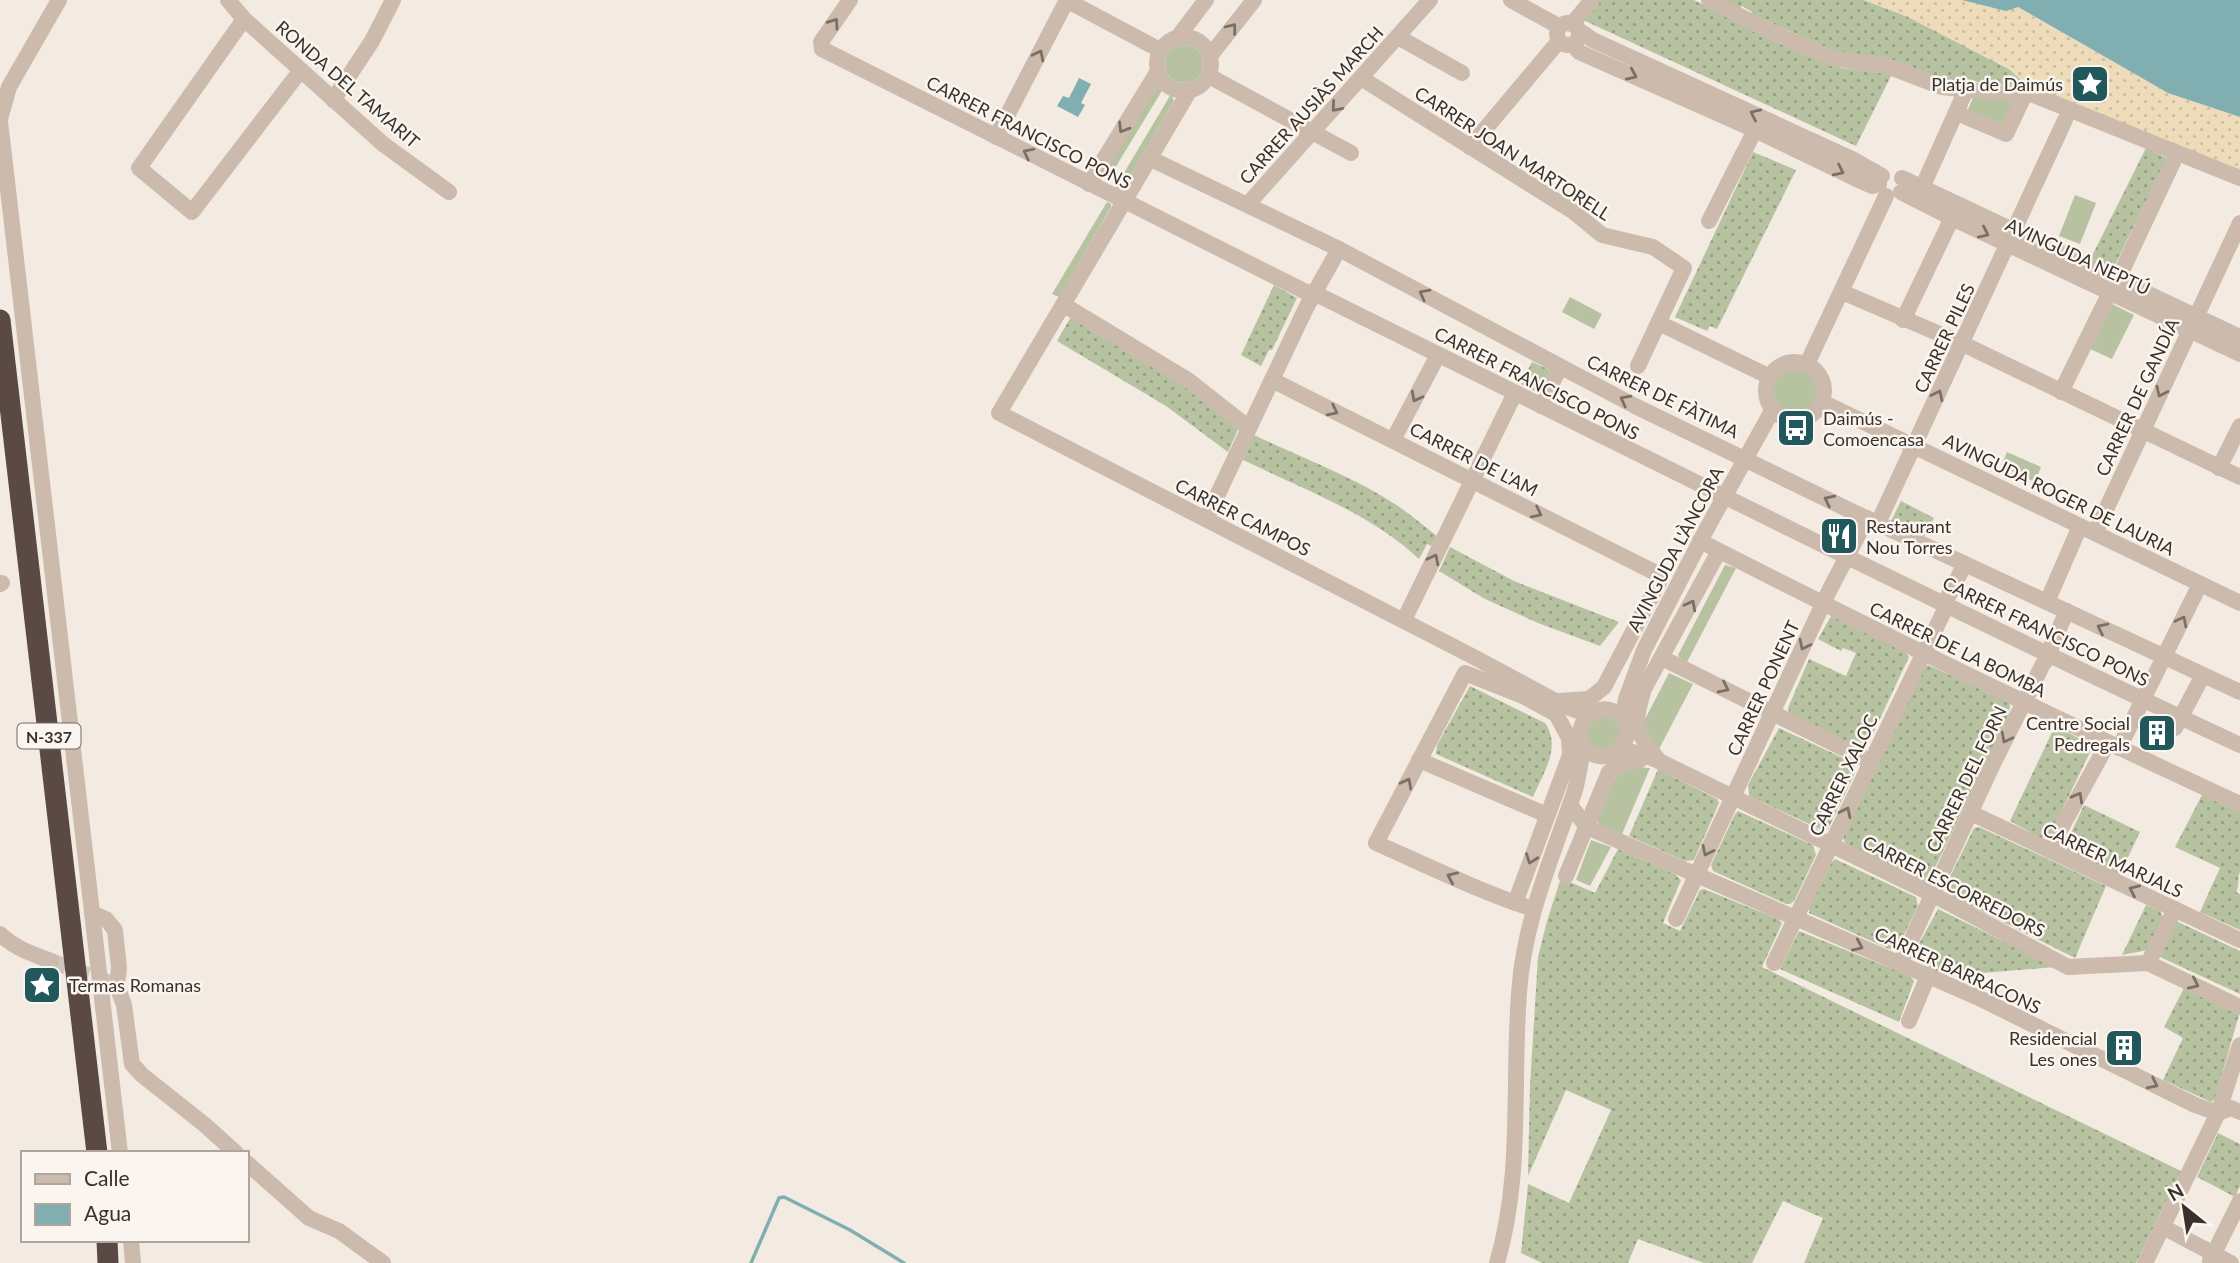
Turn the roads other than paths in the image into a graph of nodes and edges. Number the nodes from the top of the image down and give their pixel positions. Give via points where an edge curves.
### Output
1 (59, 0) edge
2 (228, 0) edge
3 (393, 0) edge
4 (850, 0) edge
5 (1067, 0) edge
6 (1206, 0) edge
7 (1254, 0) edge
8 (1430, 0) edge
9 (1511, 0) edge
10 (1592, 0) edge
11 (1709, 0) edge
12 (244, 19) junction
13 (1568, 33) junction
14 (1177, 37) junction
15 (1398, 37) junction
16 (1160, 50) junction
17 (1210, 56) junction
18 (300, 70) junction
19 (1158, 71) junction
20 (1462, 73) dead end
21 (1209, 76) junction
22 (1361, 78) junction
23 (1191, 90) junction
24 (1966, 90) junction
25 (2026, 92) junction
26 (333, 100) junction
27 (1956, 115) junction
28 (0, 120) edge
29 (2065, 120) dead end
30 (1755, 130) junction
31 (1313, 133) junction
32 (996, 137) junction
33 (1470, 147) junction
34 (1352, 153) dead end
35 (1151, 159) junction
36 (2173, 162) dead end
37 (2240, 178) edge
38 (1089, 184) junction
39 (1890, 185) junction
40 (1922, 188) junction
41 (449, 192) dead end
42 (1125, 201) junction
43 (1248, 204) junction
44 (1952, 218) junction
45 (1709, 221) dead end
46 (2240, 223) edge
47 (2013, 238) junction
48 (1339, 249) junction
49 (2115, 283) junction
50 (1842, 292) junction
51 (1314, 293) junction
52 (1064, 305) junction
53 (0, 320) edge
54 (1903, 320) junction
55 (1659, 323) junction
56 (2192, 323) junction
57 (2240, 337) edge
58 (1963, 344) junction
59 (2240, 354) edge
60 (1438, 355) junction
61 (1807, 364) junction
62 (1638, 366) dead end
63 (1560, 367) junction
64 (1770, 377) junction
65 (1272, 380) junction
66 (2062, 392) junction
67 (1515, 393) junction
68 (1822, 402) junction
69 (1541, 406) junction
70 (1773, 409) junction
71 (2240, 426) edge
72 (1249, 428) junction
73 (2142, 431) junction
74 (1393, 440) junction
75 (1914, 445) junction
76 (1745, 458) junction
77 (2219, 468) junction
78 (2240, 477) edge
79 (1472, 480) junction
80 (1723, 498) junction
81 (1206, 519) junction
82 (1872, 521) junction
83 (2087, 530) junction
84 (1700, 541) junction
85 (1719, 551) junction
86 (1848, 557) junction
87 (1965, 564) junction
88 (2200, 584) junction
89 (2047, 601) junction
90 (1825, 603) junction
91 (2240, 603) edge
92 (1946, 604) junction
93 (2067, 611) junction
94 (1404, 620) junction
95 (1470, 654) junction
96 (1923, 654) junction
97 (2050, 656) junction
98 (2163, 657) junction
99 (1662, 658) junction
100 (1634, 670) junction
101 (2203, 675) junction
102 (2240, 692) edge
103 (1523, 696) junction
104 (2144, 700) junction
105 (2024, 703) junction
106 (1557, 708) junction
107 (1605, 709) junction
108 (1772, 712) junction
109 (1584, 721) junction
110 (2178, 723) junction
111 (1625, 726) junction
112 (2240, 745) edge
113 (2114, 746) junction
114 (1584, 747) junction
115 (1609, 756) junction
116 (1419, 760) junction
117 (1659, 761) junction
118 (1871, 762) junction
119 (1733, 797) junction
120 (1572, 798) junction
121 (2240, 804) edge
122 (1971, 813) junction
123 (1547, 815) junction
124 (1587, 827) junction
125 (1830, 844) junction
126 (2049, 850) junction
127 (1696, 874) junction
128 (1566, 876) dead end
129 (1932, 895) junction
130 (1515, 903) junction
131 (1533, 909) junction
132 (2175, 909) junction
133 (92, 913) junction
134 (1796, 918) junction
135 (1676, 919) dead end
136 (0, 934) edge
137 (2240, 940) edge
138 (51, 961) tunnel mouth
139 (1774, 963) dead end
140 (2148, 963) junction
141 (1900, 964) junction
142 (1928, 976) junction
143 (2240, 1007) edge
144 (1909, 1021) dead end
145 (2240, 1045) edge
146 (2240, 1111) edge
147 (2218, 1113) junction
148 (97, 1151) edge
149 (120, 1151) edge
150 (234, 1151) edge
151 (248, 1164) edge
152 (2240, 1201) edge
153 (2163, 1227) junction
154 (107, 1242) edge
155 (131, 1242) edge
156 (2211, 1258) edge
157 (108, 1263) edge
158 (133, 1263) edge
159 (383, 1263) edge
160 (1497, 1263) edge
161 (2145, 1263) edge
162 (2231, 1263) edge

1 - 28 street via 9,87
2 - 12 street, RONDA DEL TAMARIT
3 - 26 street
32 -> 4 street, CARRER FRANCISCO PONS via 820,48
5 - 16 street
32 -> 5 street
6 - 14 street
17 -> 7 street
8 - 15 street, CARRER AUSIÀS MARCH
9 - 13 street, AVINGUDA NEPTÚ
10 - 13 street
11 - 24 street via 1831,58 1887,66 1942,87
12 - 18 street, RONDA DEL TAMARIT
12 - 18 street via 139,169 192,212
13 -> 30 street, AVINGUDA NEPTÚ via 1579,52
13 - 33 street via 1553,45
39 -> 13 street, AVINGUDA NEPTÚ via 1852,159 1593,40
14 - 16 street
14 - 17 street via 1199,41
15 - 20 street
15 - 22 street, CARRER AUSIÀS MARCH
16 - 19 street
17 - 21 street
18 - 26 street, RONDA DEL TAMARIT
19 - 23 street via 1168,86
19 -> 38 street
21 - 23 street
21 - 31 street
22 -> 31 street, CARRER AUSIÀS MARCH
22 - 33 street, CARRER JOAN MARTORELL
23 - 35 street
24 - 25 street
24 - 27 street
25 - 27 street via 2006,134
25 - 37 street
26 - 41 street, RONDA DEL TAMARIT
27 - 40 street
28 - 133 street
29 - 47 street, CARRER PILES
30 -> 39 street, AVINGUDA NEPTÚ via 1872,186
30 - 45 street
31 - 34 street
31 - 43 street, CARRER AUSIÀS MARCH
38 -> 32 street, CARRER FRANCISCO PONS
33 - 55 street, CARRER JOAN MARTORELL via 1574,212 1602,235 1653,247 1684,268
35 - 42 street
35 - 43 street, CARRER DE FÀTIMA
36 - 49 street
38 - 42 street, CARRER FRANCISCO PONS
39 - 40 street, AVINGUDA NEPTÚ
39 - 44 street, AVINGUDA NEPTÚ
39 - 50 street
40 - 47 street, AVINGUDA NEPTÚ
42 - 51 street, CARRER FRANCISCO PONS
42 - 52 street
43 - 48 street, CARRER DE FÀTIMA
44 -> 47 street, AVINGUDA NEPTÚ
44 - 54 street
46 - 56 street, CARRER DE GANDÍA
47 - 49 street, AVINGUDA NEPTÚ
47 - 58 street, CARRER PILES
48 - 51 street
63 -> 48 street, CARRER DE FÀTIMA
49 - 56 street, AVINGUDA NEPTÚ
49 - 66 street
50 - 54 street
50 - 61 street
51 - 60 street, CARRER FRANCISCO PONS
51 - 65 street
52 - 72 street via 1188,380
52 - 81 street, CARRER CAMPOS via 999,413
53 - 148 highway, N-337
54 - 58 street
55 - 62 street
55 - 64 street
56 - 57 street, AVINGUDA NEPTÚ
56 - 59 street, AVINGUDA NEPTÚ
56 -> 73 street, CARRER DE GANDÍA
58 - 66 street
75 -> 58 street, CARRER PILES
60 - 67 street, CARRER FRANCISCO PONS
60 -> 74 street
61 - 64 street via 1790,362
61 - 68 street via 1821,376
63 - 69 street
76 -> 63 street, CARRER DE FÀTIMA
64 - 70 street via 1766,393
65 - 72 street
65 -> 74 street, CARRER DE L'AM
66 - 73 street
67 - 69 street, CARRER FRANCISCO PONS
67 - 79 street
68 - 70 street via 1800,419 1780,416
68 - 75 street, AVINGUDA ROGER DE LAURIA
69 - 80 street, CARRER FRANCISCO PONS
70 - 76 street, AVINGUDA L'ÀNCORA
71 - 77 street
72 - 81 street
73 - 77 street
73 - 83 street, CARRER DE GANDÍA
74 - 79 street, CARRER DE L'AM
75 - 82 street, CARRER PILES
75 - 83 street, AVINGUDA ROGER DE LAURIA
76 - 80 street, AVINGUDA L'ÀNCORA
82 -> 76 street, CARRER DE FÀTIMA
77 - 78 street
94 -> 79 street
79 -> 106 street, CARRER DE L'AM via 1658,574 1650,601 1604,687 1589,699
80 - 84 street, AVINGUDA L'ÀNCORA
80 - 86 street, CARRER FRANCISCO PONS
81 - 94 street, CARRER CAMPOS
82 - 86 street, CARRER PONENT
82 - 87 street, CARRER DE FÀTIMA
83 - 88 street, AVINGUDA ROGER DE LAURIA
83 - 89 street, CARRER DE GANDÍA
84 - 85 street, CARRER DE LA BOMBA
84 - 100 street, AVINGUDA L'ÀNCORA
85 - 90 street, CARRER DE LA BOMBA
99 -> 85 street
86 - 90 street, CARRER PONENT
86 - 92 street, CARRER FRANCISCO PONS
87 - 89 street, CARRER DE FÀTIMA
87 - 92 street, CARRER XALOC
88 - 91 street, AVINGUDA ROGER DE LAURIA
98 -> 88 street
89 - 93 street, CARRER DE FÀTIMA
90 - 96 street, CARRER DE LA BOMBA
90 -> 108 street, CARRER PONENT
92 - 96 street, CARRER XALOC
92 - 97 street, CARRER FRANCISCO PONS
93 - 97 street, CARRER DEL FORN
98 -> 93 street, CARRER DE FÀTIMA
94 - 95 street, CARRER CAMPOS
95 - 103 street via 1478,665
95 - 106 street
96 - 105 street, CARRER DE LA BOMBA
96 - 118 street, CARRER XALOC
97 - 104 street, CARRER FRANCISCO PONS
97 - 105 street, CARRER DEL FORN
98 - 101 street, CARRER DE FÀTIMA
98 - 104 street
99 -> 108 street
99 - 117 street via 1644,689 1636,723
100 - 107 street, AVINGUDA L'ÀNCORA
100 - 111 street, AVINGUDA L'ÀNCORA
101 - 102 street, CARRER DE FÀTIMA
101 - 110 street
103 - 106 street
103 - 116 street via 1465,673
104 - 110 street, CARRER FRANCISCO PONS
104 - 113 street
105 - 113 street, CARRER DE LA BOMBA
105 -> 122 street, CARRER DEL FORN
106 - 109 street
106 - 123 street via 1569,738 1570,755
107 - 109 street
107 - 111 street via 1618,714
108 - 118 street
108 - 119 street, CARRER PONENT
109 - 114 street via 1580,738
110 - 112 street, CARRER FRANCISCO PONS
111 - 115 street via 1624,746
111 - 117 street, CARRER ESCORREDORS
113 - 121 street, CARRER DE LA BOMBA via 2158,757
126 -> 113 street
114 - 115 street
114 - 120 street
115 - 117 street, CARRER ESCORREDORS via 1632,752
115 - 120 street
116 - 123 street
130 -> 116 street via 1376,843
117 - 119 street, CARRER ESCORREDORS
117 - 124 street via 1627,761 1609,772
125 -> 118 street, CARRER XALOC
119 - 125 street, CARRER ESCORREDORS
119 -> 127 street, CARRER PONENT
120 - 124 street, CARRER BARRACONS
120 - 131 street
122 - 126 street, CARRER MARJALS
122 - 129 street, CARRER DEL FORN
123 -> 130 street
124 - 127 street, CARRER BARRACONS
124 - 128 street
125 - 129 street, CARRER ESCORREDORS
125 - 134 street, CARRER XALOC
132 -> 126 street, CARRER MARJALS
127 - 134 street, CARRER BARRACONS
127 - 135 street
129 - 140 street, CARRER ESCORREDORS via 2068,967
129 - 141 street, CARRER DEL FORN
130 - 131 street
131 - 160 street via 1519,992 1513,1188
132 - 137 street, CARRER MARJALS
132 - 140 street
133 - 149 street
133 - 150 street via 115,930 117,986 132,1064
134 - 139 street, CARRER XALOC
134 -> 141 street, CARRER BARRACONS
136 - 138 street via 28,953
140 -> 143 street, CARRER ESCORREDORS
141 - 142 street, CARRER BARRACONS
142 - 144 street
142 -> 147 street, CARRER BARRACONS
145 - 147 street
146 - 147 street, CARRER BARRACONS via 2231,1108
147 - 153 street
151 - 159 street via 309,1218 339,1231
152 - 156 street
153 - 156 street
153 - 161 street
154 - 157 highway
155 - 158 street
156 - 162 street

